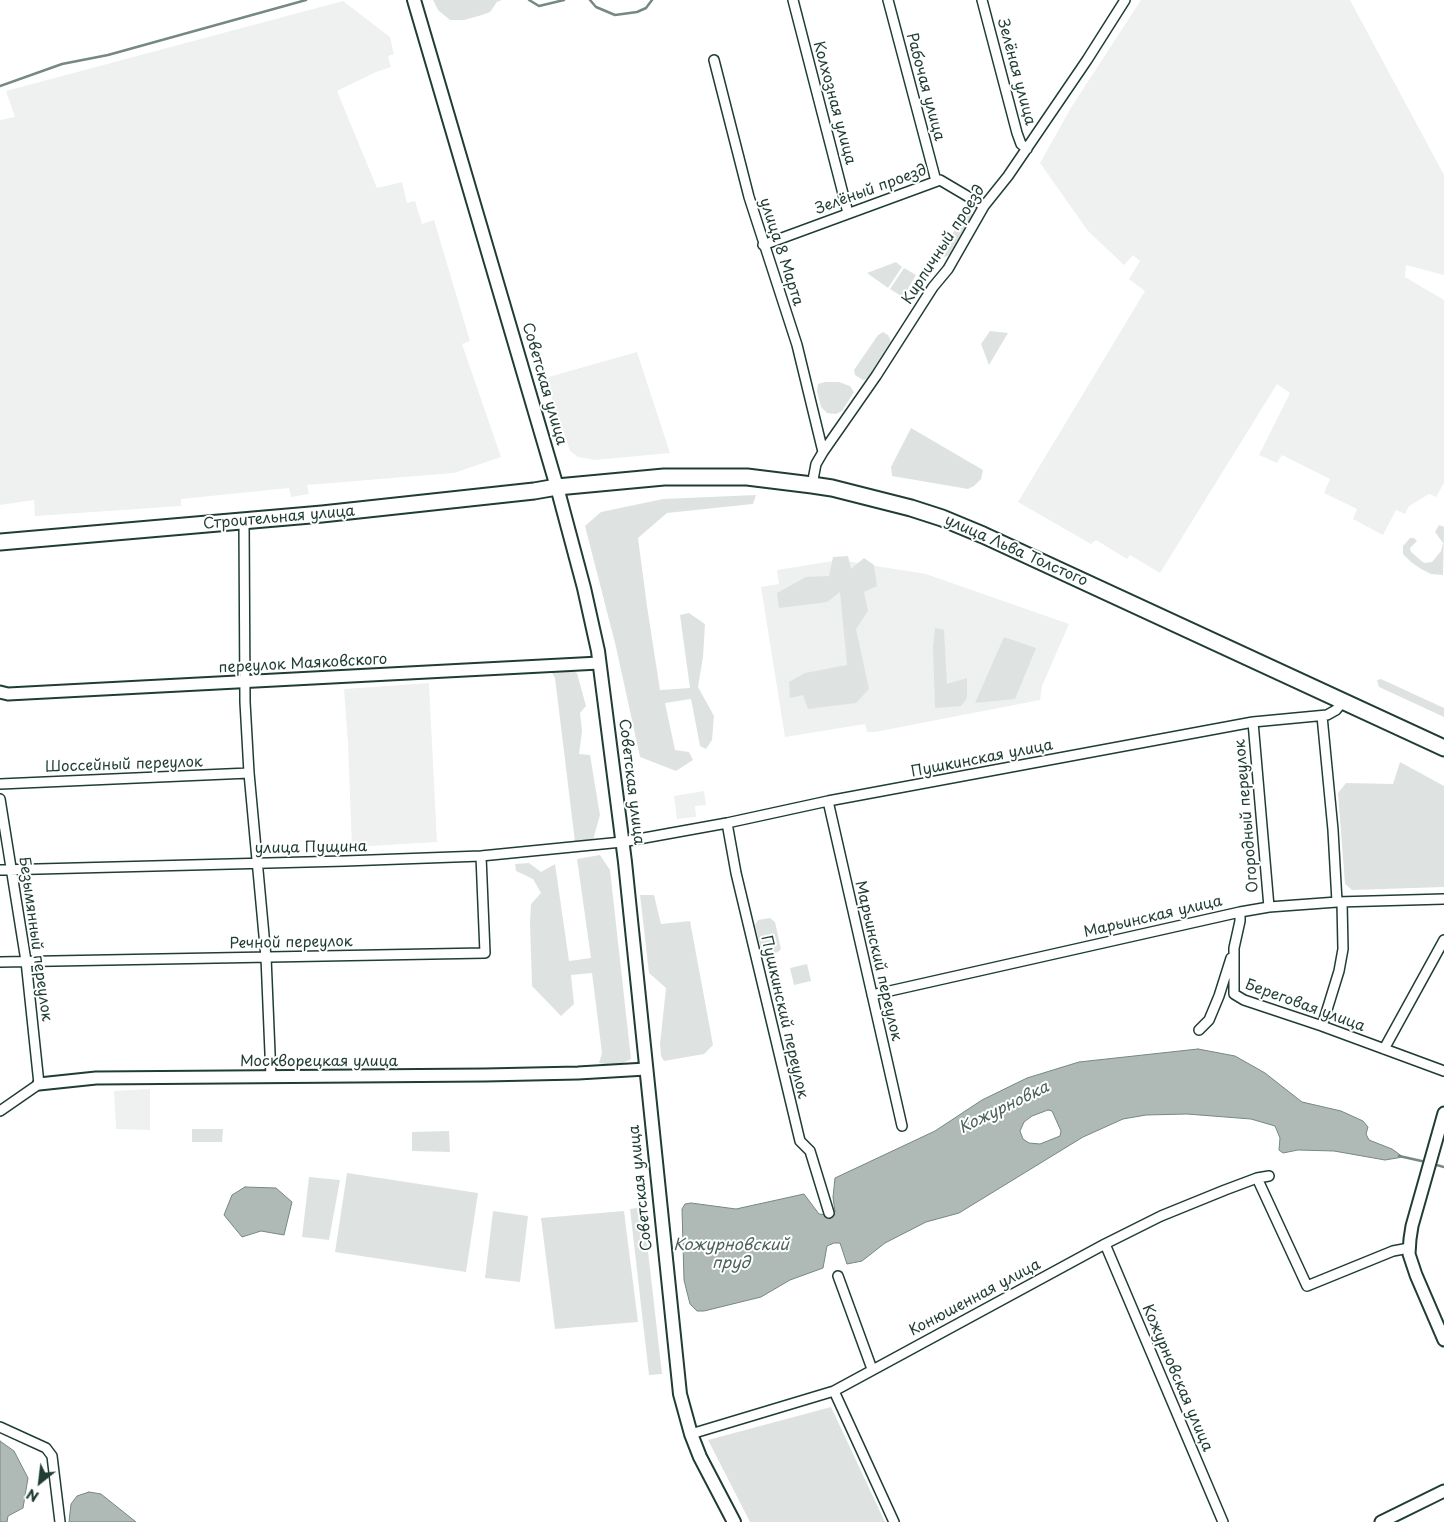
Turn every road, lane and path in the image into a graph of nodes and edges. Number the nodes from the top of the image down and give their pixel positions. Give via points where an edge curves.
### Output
1 (414, 0) edge
2 (793, 0) edge
3 (888, 0) edge
4 (982, 0) edge
5 (1125, 0) edge
6 (714, 60) dead end
7 (1027, 149) junction
8 (936, 181) junction
9 (984, 206) junction
10 (848, 213) junction
11 (764, 245) junction
12 (823, 452) junction
13 (812, 485) junction
14 (557, 487) junction
15 (244, 521) junction
16 (0, 542) edge
17 (599, 663) junction
18 (244, 682) junction
19 (4, 693) edge
20 (1342, 701) junction
21 (1322, 716) junction
22 (1253, 722) junction
23 (1444, 748) edge
24 (249, 773) junction
25 (0, 784) edge
26 (0, 799) edge
27 (828, 801) junction
28 (727, 823) junction
29 (622, 842) junction
30 (481, 856) junction
31 (257, 863) junction
32 (0, 870) edge
33 (11, 870) junction
34 (1444, 899) edge
35 (1340, 902) junction
36 (1269, 908) junction
37 (1240, 912) junction
38 (1444, 940) edge
39 (1234, 948) junction
40 (266, 957) junction
41 (26, 961) junction
42 (0, 962) edge
43 (872, 995) junction
44 (1322, 1026) junction
45 (1199, 1030) dead end
46 (1384, 1049) junction
47 (646, 1069) junction
48 (1444, 1071) edge
49 (271, 1077) junction
50 (39, 1084) junction
51 (0, 1111) edge
52 (1444, 1112) edge
53 (902, 1126) dead end
54 (1270, 1176) dead end
55 (1257, 1178) junction
56 (829, 1213) dead end
57 (1105, 1244) junction
58 (1410, 1248) junction
59 (838, 1276) dead end
60 (1444, 1340) edge
61 (872, 1369) junction
62 (834, 1391) junction
63 (0, 1427) edge
64 (691, 1434) junction
65 (1444, 1491) edge
66 (60, 1522) edge
67 (734, 1522) edge
68 (894, 1522) edge
69 (1223, 1522) edge
70 (1381, 1522) edge

1 - 14 main road, Советская улица
2 - 10 street, Колхозная улица
3 - 8 street, Рабочая улица
4 - 7 street, Зелёная улица via 1017,133
5 - 7 street, Кирпичный проезд
6 - 11 street, улица 8 Марта
7 - 9 street, Кирпичный проезд
8 - 9 street, Зелёный проезд via 940,180
8 - 10 street, Зелёный проезд
9 - 12 street, Кирпичный проезд via 948,269
10 - 11 street, Зелёный проезд
11 - 12 street, улица 8 Марта via 797,345
12 - 13 street, Кирпичный проезд via 816,464
13 - 14 highway, улица Льва Толстого via 747,476 664,477
13 - 20 highway, улица Льва Толстого via 895,503 951,521
14 - 15 highway, Строительная улица
14 - 17 main road, Советская улица via 584,588
15 - 16 highway, Строительная улица
15 - 18 street
17 - 18 street, переулок Маяковского
17 - 29 main road, Советская улица
18 - 19 street, переулок Маяковского
18 - 24 street
20 - 21 street via 1332,713
20 - 23 highway, улица Льва Толстого
21 - 22 street, Пушкинская улица
21 - 35 street
22 - 27 street, Пушкинская улица
22 - 36 street, Огородный переулок
24 - 25 street, Шоссейный переулок
24 - 31 street
26 - 33 street, Безымянный переулок
27 - 28 street, Пушкинская улица
27 - 43 street, Марьинский переулок
28 - 29 street, Пушкинская улица
28 - 56 street, Пушкинский переулок via 800,1141 810,1151
29 - 30 street, улица Пущина
29 - 47 main road, Советская улица
30 - 31 street, улица Пущина
30 - 40 street, Речной переулок via 485,954
31 - 33 street, улица Пущина
31 - 40 street
32 - 33 street, улица Пущина
33 - 41 street, Безымянный переулок
34 - 35 street, Марьинская улица
35 - 36 street, Марьинская улица
35 - 44 street via 1343,949
36 - 37 street, Марьинская улица
37 - 39 street, Береговая улица
37 - 43 street, Марьинская улица
38 - 46 street
39 - 44 street, Береговая улица via 1234,994
39 - 45 street via 1219,996 1208,1020
40 - 41 street, Речной переулок
40 - 49 street
41 - 42 street, Речной переулок
41 - 50 street, Безымянный переулок
43 - 53 street, Марьинский переулок
44 - 46 street, Береговая улица
46 - 48 street, Береговая улица
47 - 49 street, Москворецкая улица via 588,1073
47 - 64 main road, Советская улица via 674,1350 680,1394
49 - 50 street, Москворецкая улица via 96,1078
50 - 51 street, Москворецкая улица
52 - 58 street via 1412,1226
54 - 55 street, Конюшенная улица
55 - 57 street, Конюшенная улица via 1161,1216
55 - 58 street via 1307,1286 1394,1251
57 - 61 street, Конюшенная улица
57 - 69 street, Кожурновская улица
58 - 60 street via 1414,1270
59 - 61 street
61 - 62 street, Конюшенная улица
62 - 64 street, Конюшенная улица
62 - 68 street
63 - 66 street via 46,1448 52,1456
64 - 67 main road, Советская улица
65 - 70 street

